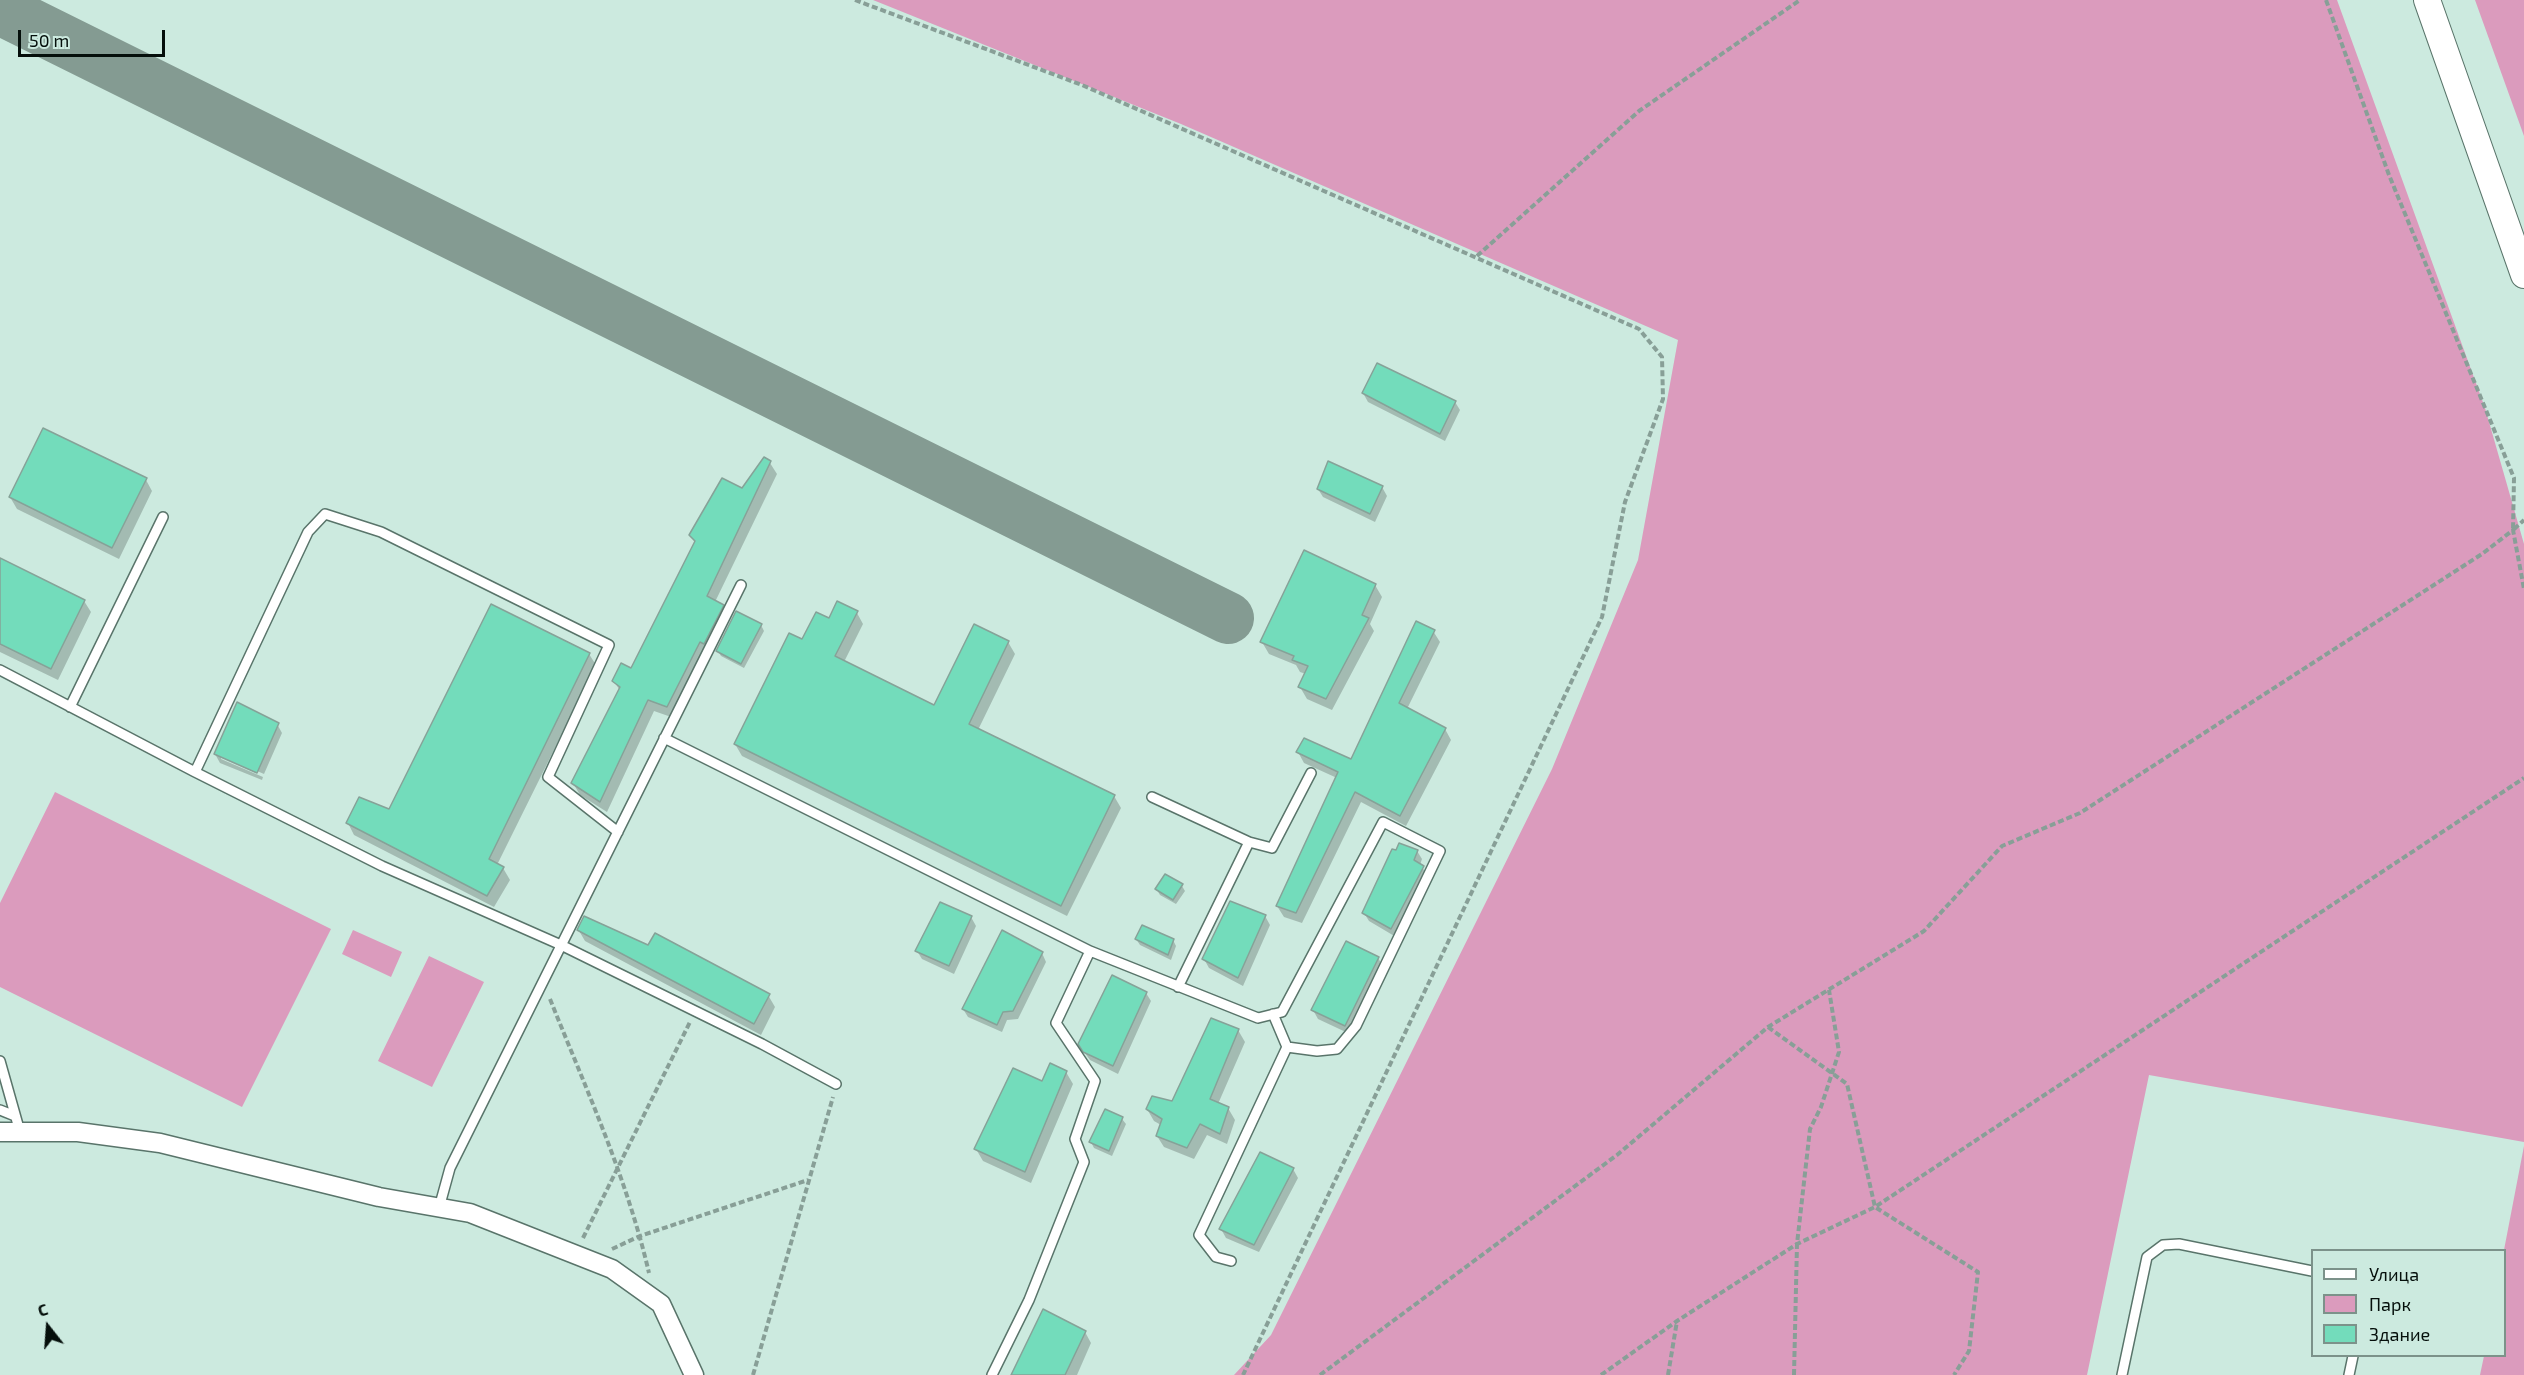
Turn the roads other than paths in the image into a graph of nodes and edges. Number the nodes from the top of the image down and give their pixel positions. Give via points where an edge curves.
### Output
1 (2427, 0) edge
2 (2524, 275) edge
3 (162, 517) dead end
4 (741, 585) dead end
5 (0, 670) edge
6 (70, 707) junction
7 (664, 738) junction
8 (195, 772) junction
9 (1311, 773) dead end
10 (1152, 797) dead end
11 (618, 832) junction
12 (1249, 842) junction
13 (561, 945) junction
14 (1090, 951) junction
15 (1178, 987) junction
16 (1273, 1014) junction
17 (1287, 1047) junction
18 (0, 1060) edge
19 (836, 1084) road end
20 (0, 1110) edge
21 (18, 1124) junction
22 (0, 1132) edge
23 (440, 1208) junction
24 (1231, 1261) dead end
25 (2311, 1271) edge
26 (2353, 1357) edge
27 (694, 1375) edge
28 (992, 1375) edge
29 (2122, 1375) edge
30 (2349, 1375) edge

1 - 2 main road
3 - 6 lane
4 - 7 lane
5 - 6 lane
6 - 8 lane
7 - 11 lane
7 - 14 lane
8 - 11 lane via 308,532 325,514 381,532 609,645 548,777
8 - 13 lane via 382,866
9 - 12 lane via 1272,848
10 - 12 lane
11 - 13 lane
12 - 15 lane
13 - 19 lane
13 - 23 lane via 450,1168
14 - 15 lane
14 - 28 lane via 1056,1023 1095,1081 1075,1139 1084,1162 1029,1300
15 - 16 lane via 1258,1018
16 - 17 lane
16 - 17 lane via 1282,1012 1383,822 1440,851 1356,1026 1338,1048 1317,1051
17 - 24 lane via 1199,1235 1216,1257
18 - 21 lane
20 - 21 lane
21 - 22 street
21 - 23 street via 160,1143 379,1197
23 - 27 street via 470,1214 612,1269 661,1304
25 - 29 lane via 2180,1244 2163,1245 2147,1257
26 - 30 lane

